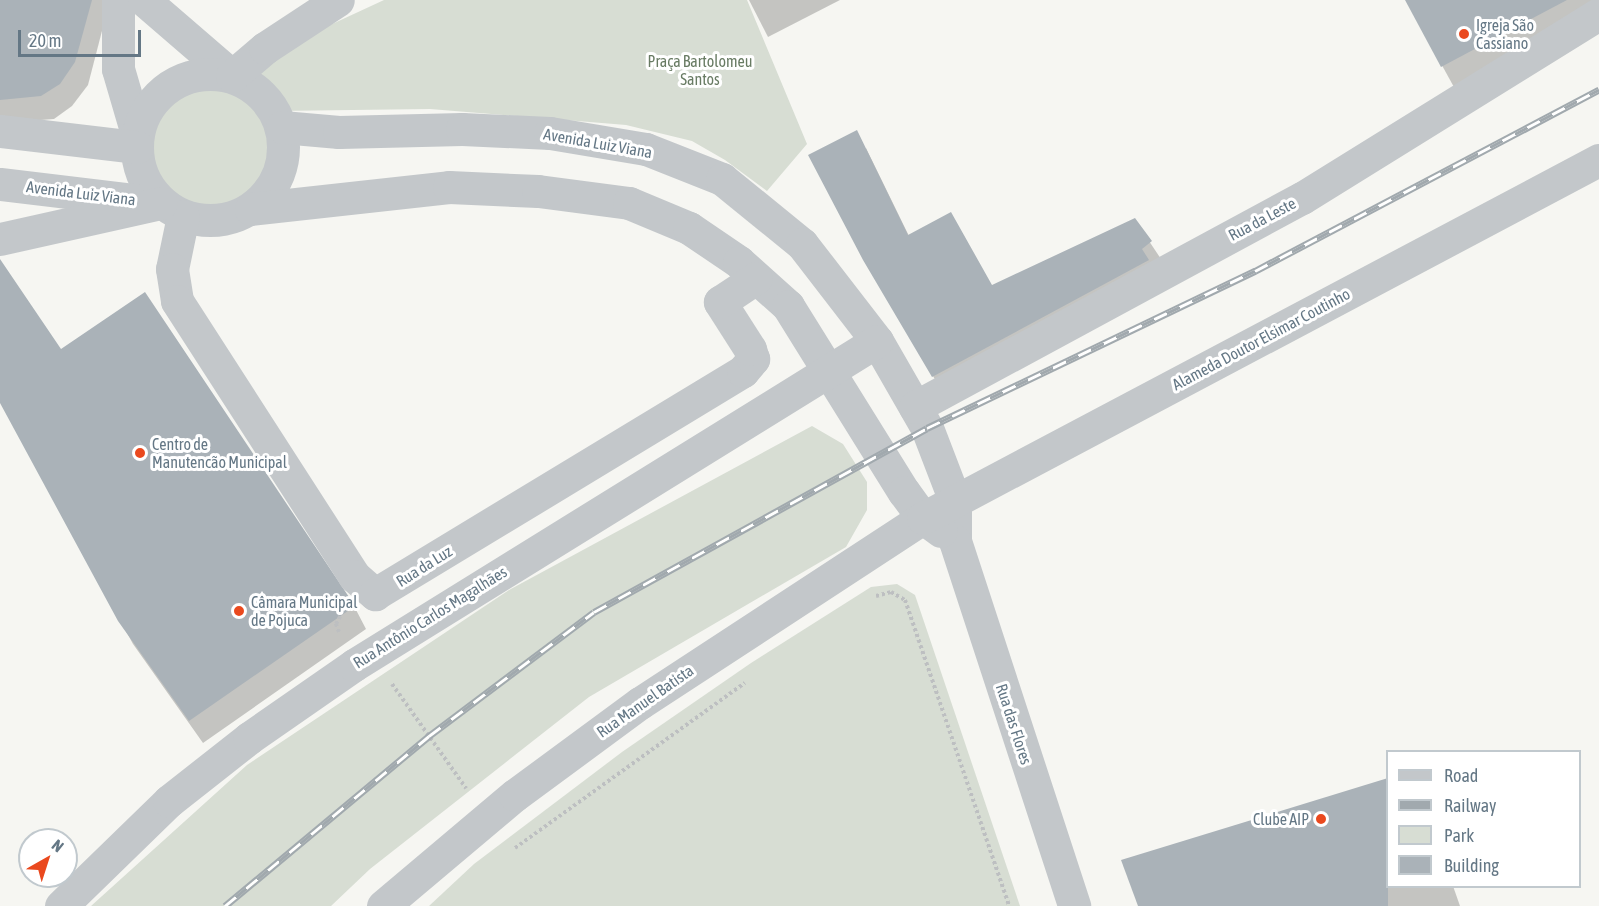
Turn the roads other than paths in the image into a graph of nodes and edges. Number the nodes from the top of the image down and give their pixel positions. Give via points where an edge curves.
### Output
1 (118, 0) edge
2 (144, 0) edge
3 (338, 0) edge
4 (1599, 14) edge
5 (232, 76) junction
6 (282, 127) junction
7 (0, 131) edge
8 (137, 140) junction
9 (1599, 160) edge
10 (0, 184) edge
11 (172, 209) junction
12 (251, 209) junction
13 (0, 239) edge
14 (756, 278) junction
15 (877, 341) junction
16 (829, 368) junction
17 (915, 407) junction
18 (956, 501) junction
19 (923, 518) junction
20 (955, 541) junction
21 (61, 906) edge
22 (383, 906) edge
23 (1074, 906) edge

1 - 8 street via 118,69
2 - 5 street
3 - 5 street via 265,48
4 - 17 street, Rua da Leste via 1302,198
5 - 6 street, Avenida Luiz Viana via 254,87 271,106
5 - 8 street, Avenida Luiz Viana via 207,73 182,78 161,91 151,104
6 - 12 street, Avenida Luiz Viana via 285,150 280,173 268,194
6 - 15 street, Avenida Luiz Viana via 339,132 462,129 550,133 646,149 722,179 765,211 802,244
7 - 8 street
8 - 11 street, Avenida Luiz Viana via 137,159 146,183
9 - 18 street, Alameda Doutor Elsimar Coutinho
10 - 11 street, Avenida Luiz Viana
11 - 12 street, Avenida Luiz Viana via 206,221 229,219
11 - 13 street
11 - 14 street, Rua da Luz via 172,269 177,302 354,576 375,594 743,371 753,358 750,349 720,302
12 - 14 street, Avenida Luiz Viana via 449,187 538,191 628,203 689,228
14 - 16 street, Avenida Luiz Viana via 788,306
15 - 16 street, Rua Antônio Carlos Magalhães
15 - 17 street, Avenida Luiz Viana
16 - 19 street, Avenida Luiz Viana
16 - 21 street, Rua Antônio Carlos Magalhães via 370,655 249,738 169,801
17 - 18 street, Avenida Luiz Viana
18 - 19 street, Alameda Doutor Elsimar Coutinho
18 - 20 street, Rua das Flores
19 - 20 street
19 - 22 street, Rua Manuel Batista via 640,703 486,818
20 - 23 street, Rua das Flores

